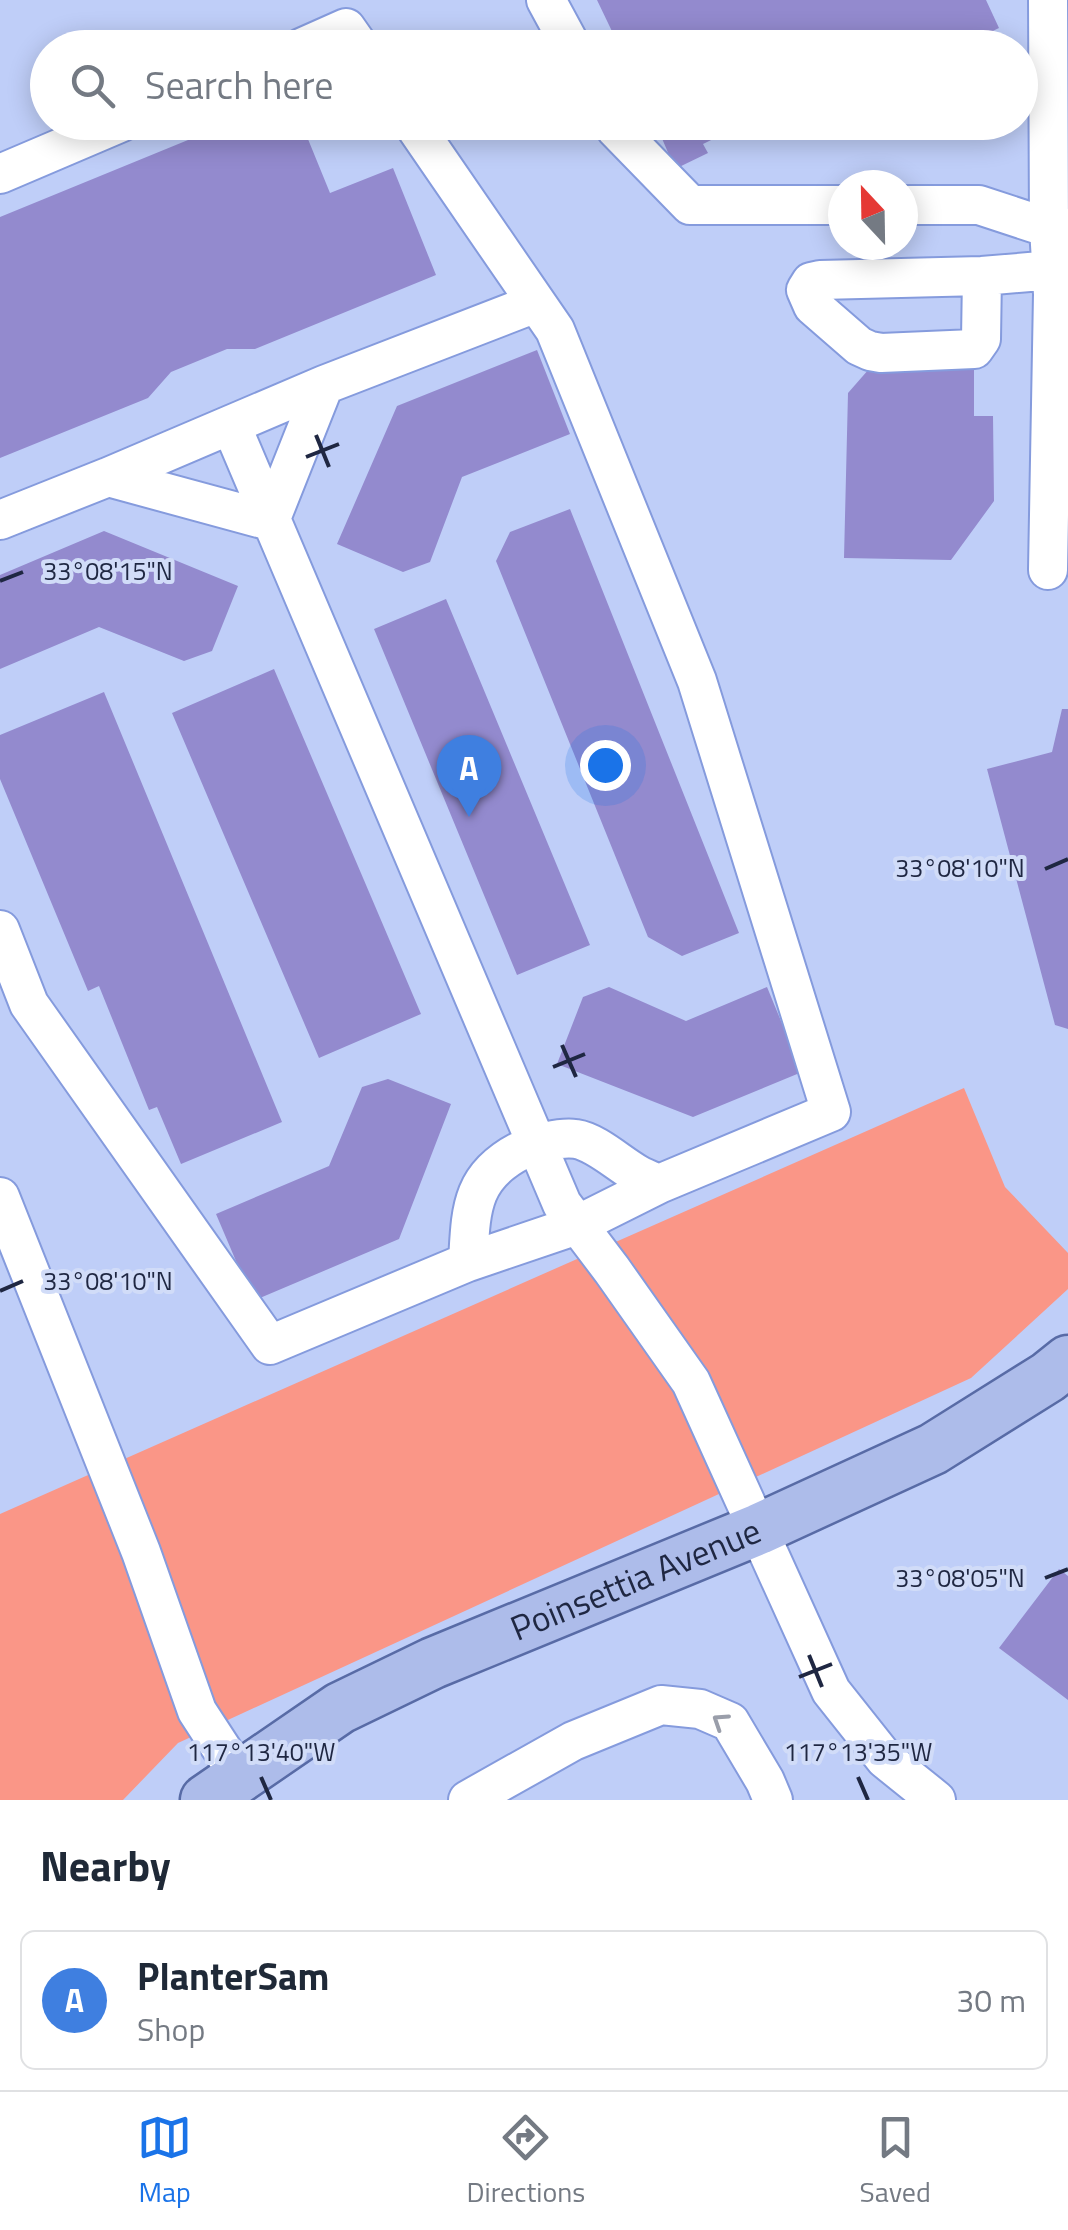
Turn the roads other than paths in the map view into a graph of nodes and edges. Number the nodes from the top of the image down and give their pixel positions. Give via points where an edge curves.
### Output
1 (546, 0) edge
2 (1048, 0) edge
3 (562, 30) edge
4 (80, 140) edge
5 (424, 140) edge
6 (627, 140) edge
7 (0, 174) edge
8 (828, 205) edge
9 (918, 205) edge
10 (1058, 228) edge
11 (982, 276) dead end
12 (1058, 287) edge
13 (536, 303) junction
14 (324, 385) junction
15 (231, 425) junction
16 (108, 477) junction
17 (0, 520) edge
18 (270, 522) junction
19 (1048, 570) dead end
20 (0, 930) edge
21 (536, 1143) junction
22 (659, 1184) junction
23 (0, 1198) edge
24 (577, 1225) junction
25 (468, 1262) junction
26 (1068, 1361) edge
27 (759, 1529) junction
28 (223, 1788) edge
29 (932, 1799) edge
30 (468, 1800) edge
31 (772, 1800) edge

1 - 3 street
2 - 10 street
4 - 7 street
5 - 13 street
6 - 8 street via 690,205
9 - 10 street via 979,205
10 - 12 street
11 - 12 street
12 - 19 street
13 - 14 street
13 - 22 street via 555,330 697,681 831,1112
14 - 15 street
14 - 18 street
15 - 16 street
15 - 18 street
16 - 17 street
16 - 18 street
18 - 21 street
20 - 25 street via 29,1004 270,1345
21 - 22 street via 577,1139
21 - 24 street
21 - 25 street via 487,1176 475,1198
22 - 24 street
23 - 28 street via 140,1552
24 - 25 street
24 - 27 street via 691,1382
26 - 27 main road, Poinsettia Avenue via 934,1449
27 - 28 main road, Poinsettia Avenue via 433,1663 340,1708
27 - 29 street via 831,1691 884,1759
31 -> 30 street via 730,1722 700,1709 661,1705 573,1741

